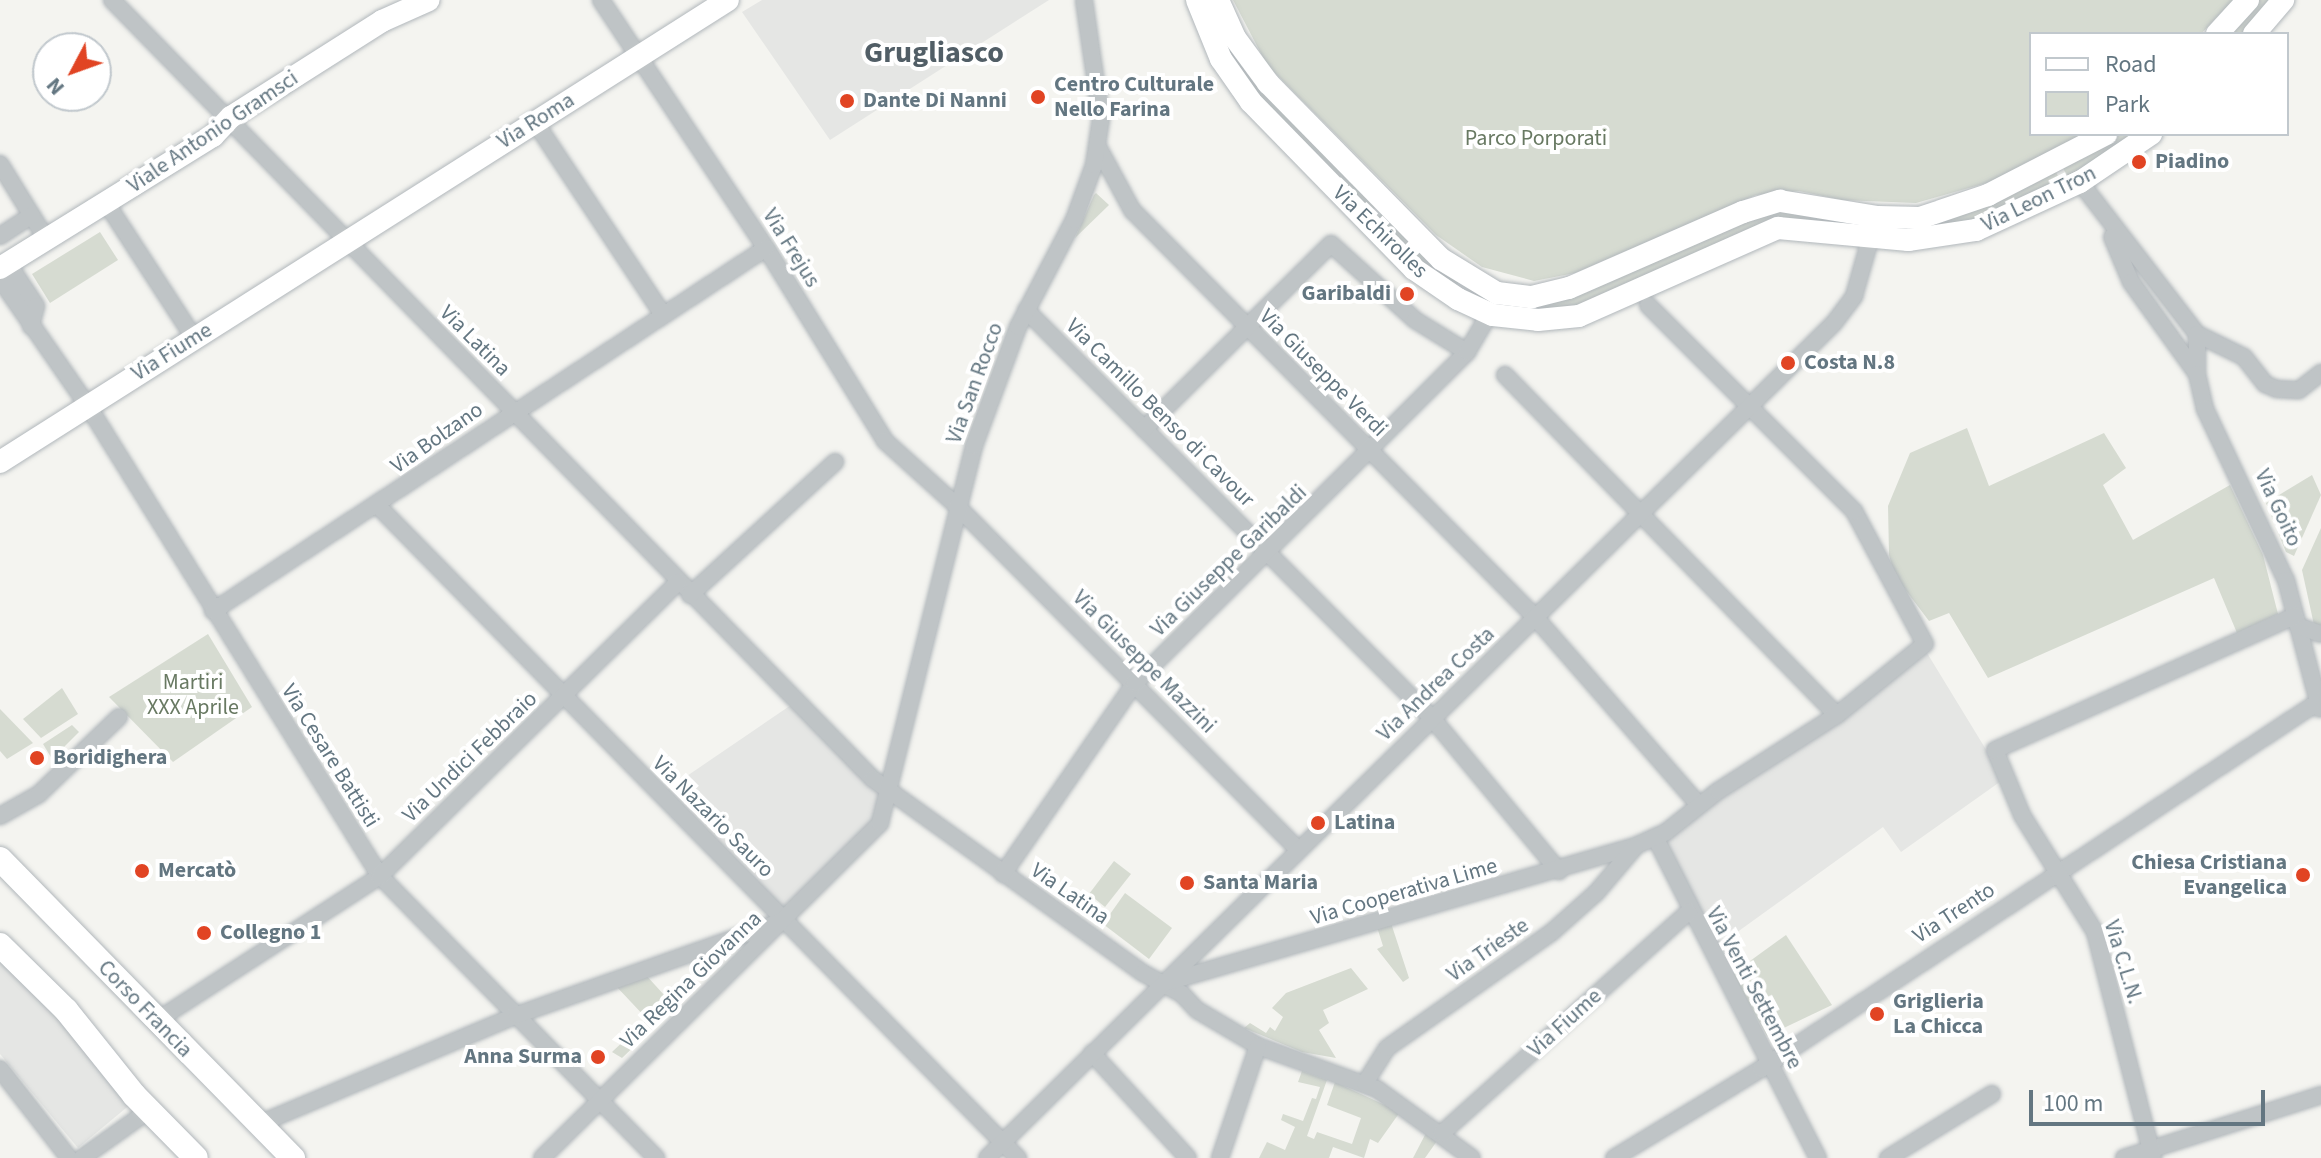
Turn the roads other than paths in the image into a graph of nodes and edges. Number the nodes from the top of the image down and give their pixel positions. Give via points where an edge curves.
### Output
1 (112, 0) edge
2 (429, 0) edge
3 (601, 0) edge
4 (728, 0) edge
5 (1084, 0) edge
6 (1197, 0) edge
7 (1218, 0) edge
8 (2248, 0) edge
9 (2283, 0) edge
10 (2219, 32) edge
11 (2256, 32) edge
12 (639, 56) junction
13 (231, 117) junction
14 (535, 122) junction
15 (2102, 136) edge
16 (2148, 136) edge
17 (1098, 147) junction
18 (0, 164) edge
19 (2080, 182) junction
20 (107, 204) junction
21 (32, 215) junction
22 (2105, 220) junction
23 (1874, 227) junction
24 (0, 236) edge
25 (45, 237) junction
26 (345, 242) junction
27 (766, 248) junction
28 (2, 269) edge
29 (1495, 304) junction
30 (1648, 305) dead end
31 (1026, 310) junction
32 (663, 315) junction
33 (1246, 328) junction
34 (2197, 334) junction
35 (194, 338) junction
36 (1467, 352) junction
37 (2321, 373) edge
38 (2197, 374) junction
39 (1505, 375) dead end
40 (88, 406) junction
41 (1750, 406) junction
42 (515, 411) junction
43 (1144, 429) junction
44 (1370, 450) junction
45 (0, 462) edge
46 (835, 462) dead end
47 (378, 506) junction
48 (957, 506) junction
49 (1640, 511) junction
50 (1270, 552) junction
51 (678, 582) junction
52 (690, 595) junction
53 (213, 611) junction
54 (1535, 617) junction
55 (2296, 621) junction
56 (2321, 634) edge
57 (1135, 683) junction
58 (563, 696) junction
59 (2320, 704) edge
60 (1837, 715) junction
61 (119, 717) dead end
62 (1432, 718) junction
63 (887, 790) junction
64 (1698, 804) junction
65 (0, 816) edge
66 (1655, 837) junction
67 (1635, 846) junction
68 (1298, 849) junction
69 (0, 859) edge
70 (1559, 871) junction
71 (2058, 873) junction
72 (1003, 874) junction
73 (380, 876) junction
74 (1688, 912) junction
75 (784, 920) junction
76 (0, 945) edge
77 (1162, 983) junction
78 (517, 1015) junction
79 (156, 1021) junction
80 (1258, 1046) junction
81 (1092, 1053) junction
82 (1767, 1061) junction
83 (0, 1069) edge
84 (1365, 1083) junction
85 (1992, 1094) dead end
86 (2321, 1095) edge
87 (599, 1100) junction
88 (138, 1118) dead end
89 (259, 1124) junction
90 (1442, 1133) junction
91 (1003, 1142) junction
92 (2151, 1153) edge
93 (69, 1158) edge
94 (82, 1158) edge
95 (196, 1158) edge
96 (293, 1158) edge
97 (542, 1158) edge
98 (656, 1158) edge
99 (987, 1158) edge
100 (1018, 1158) edge
101 (1188, 1158) edge
102 (1220, 1158) edge
103 (1472, 1158) edge
104 (1614, 1158) edge
105 (1818, 1158) edge
106 (1888, 1158) edge
107 (2124, 1158) edge

1 - 13 street, Via Latina via 216,110
2 - 13 street, Viale Antonio Gramsci via 382,21
3 - 12 street, Via Frejus
4 - 12 street, Via Roma
5 - 17 street, Via San Rocco via 1099,90
6 - 29 street, Via Echirolles via 1221,59 1251,102 1414,269 1458,299
7 - 29 street, Via Echirolles via 1235,38 1268,83 1441,259
8 - 10 street
9 - 11 street
12 - 14 street, Via Roma
12 - 27 street, Via Frejus
13 - 20 street, Viale Antonio Gramsci via 213,136
13 - 26 street, Via Latina
14 - 26 street, Via Roma
14 - 32 street
15 - 23 street, Via Leon Tron via 1967,204
16 - 19 street, Via Leon Tron
17 - 31 street, Via San Rocco via 1074,220
17 - 33 street, Via Giuseppe Verdi via 1132,210
18 - 21 street
19 - 22 street, Via Goito
19 - 23 street, Via Leon Tron via 1976,230 1908,240
20 - 25 street, Viale Antonio Gramsci
20 - 35 street
21 - 24 street
21 - 25 street
22 - 34 street, Via Goito
22 - 38 street, Via Goito via 2131,282
23 - 29 street, Via Echirolles via 1778,228 1579,316 1538,320
23 - 41 street, Via Andrea Costa via 1849,305
25 - 28 street, Viale Antonio Gramsci
26 - 35 street, Via Fiume
26 - 42 street, Via Latina
27 - 32 street, Via Bolzano
27 - 48 street, Via Frejus via 885,441
28 - 40 street, Via Cesare Battisti via 36,306 31,326
29 - 36 street, Via Giuseppe Garibaldi
30 - 41 street
31 - 43 street, Via Camillo Benso di Cavour
31 - 48 street, Via San Rocco via 990,400
32 - 42 street, Via Bolzano
33 - 36 street via 1331,244 1415,320
33 - 43 street
33 - 44 street, Via Giuseppe Verdi
34 - 37 street, Via Goito via 2244,357 2265,384 2277,389 2299,390
34 - 38 street, Via Goito
35 - 40 street, Via Fiume
36 - 44 street, Via Giuseppe Garibaldi
38 - 55 street, Via Goito via 2205,409 2266,531
39 - 49 street
40 - 45 street, Via Fiume
40 - 53 street, Via Cesare Battisti
41 - 49 street, Via Andrea Costa
41 - 60 street, Via Cooperativa Lime via 1854,511 1925,644
42 - 47 street, Via Bolzano
42 - 51 street, Via Latina
43 - 50 street, Via Camillo Benso di Cavour
44 - 50 street, Via Giuseppe Garibaldi
44 - 54 street, Via Giuseppe Verdi
46 - 52 street
47 - 53 street, Via Bolzano
47 - 58 street, Via Nazario Sauro
48 - 57 street, Via Giuseppe Mazzini
48 - 63 street, Via San Rocco
49 - 54 street, Via Andrea Costa
49 - 60 street
50 - 57 street, Via Giuseppe Garibaldi
50 - 62 street, Via Camillo Benso di Cavour
51 - 52 street, Via Latina
51 - 58 street, Via Undici Febbraio
52 - 63 street, Via Latina
53 - 73 street, Via Cesare Battisti
54 - 62 street, Via Andrea Costa
54 - 64 street, Via Giuseppe Verdi
55 - 56 street
55 - 59 street, Via Goito
55 - 71 street, Via C.L.N. via 1995,750 2022,815
57 - 68 street, Via Giuseppe Mazzini
57 - 72 street, Via Giuseppe Garibaldi
58 - 73 street, Via Undici Febbraio
58 - 75 street, Via Nazario Sauro
59 - 71 street, Via Trento
60 - 64 street, Via Cooperativa Lime
61 - 65 street via 39,794
62 - 68 street, Via Andrea Costa
62 - 70 street, Via Camillo Benso di Cavour
63 - 72 street, Via Latina
63 - 75 street, Via Regina Giovanna via 875,831
64 - 66 street, Via Cooperativa Lime
66 - 67 street, Via Cooperativa Lime
66 - 74 street, Via Venti Settembre
67 - 70 street, Via Cooperativa Lime
67 - 84 street, Via Trieste via 1596,893 1552,932 1387,1048
68 - 77 street, Via Andrea Costa
69 - 79 main road, Corso Francia
70 - 77 street, Via Cooperativa Lime
71 - 82 street, Via Trento
71 - 92 street, Via C.L.N. via 2095,932
72 - 77 street, Via Latina
73 - 78 street, Via Cesare Battisti
73 - 79 street, Via Undici Febbraio
74 - 82 street, Via Venti Settembre
74 - 90 street, Via Fiume
75 - 78 street
75 - 87 street, Via Regina Giovanna
75 - 91 street, Via Nazario Sauro
76 - 95 main road via 66,1010 134,1095
77 - 80 street, Via Latina
77 - 81 street, Via Andrea Costa
78 - 87 street, Via Cesare Battisti
78 - 89 street
79 - 89 main road, Corso Francia
80 - 84 street, Via Latina
80 - 102 street
81 - 91 street, Via Andrea Costa
81 - 101 street
82 - 104 street, Via Trento
82 - 105 street, Via Venti Settembre
83 - 93 street
84 - 90 street, Via Latina
85 - 106 street
86 - 92 street
87 - 97 street, Via Regina Giovanna
87 - 98 street, Via Cesare Battisti
88 - 94 street
89 - 96 main road, Corso Francia
90 - 103 street, Via Latina
91 - 99 street, Via Andrea Costa
91 - 100 street, Via Nazario Sauro
92 - 107 street

